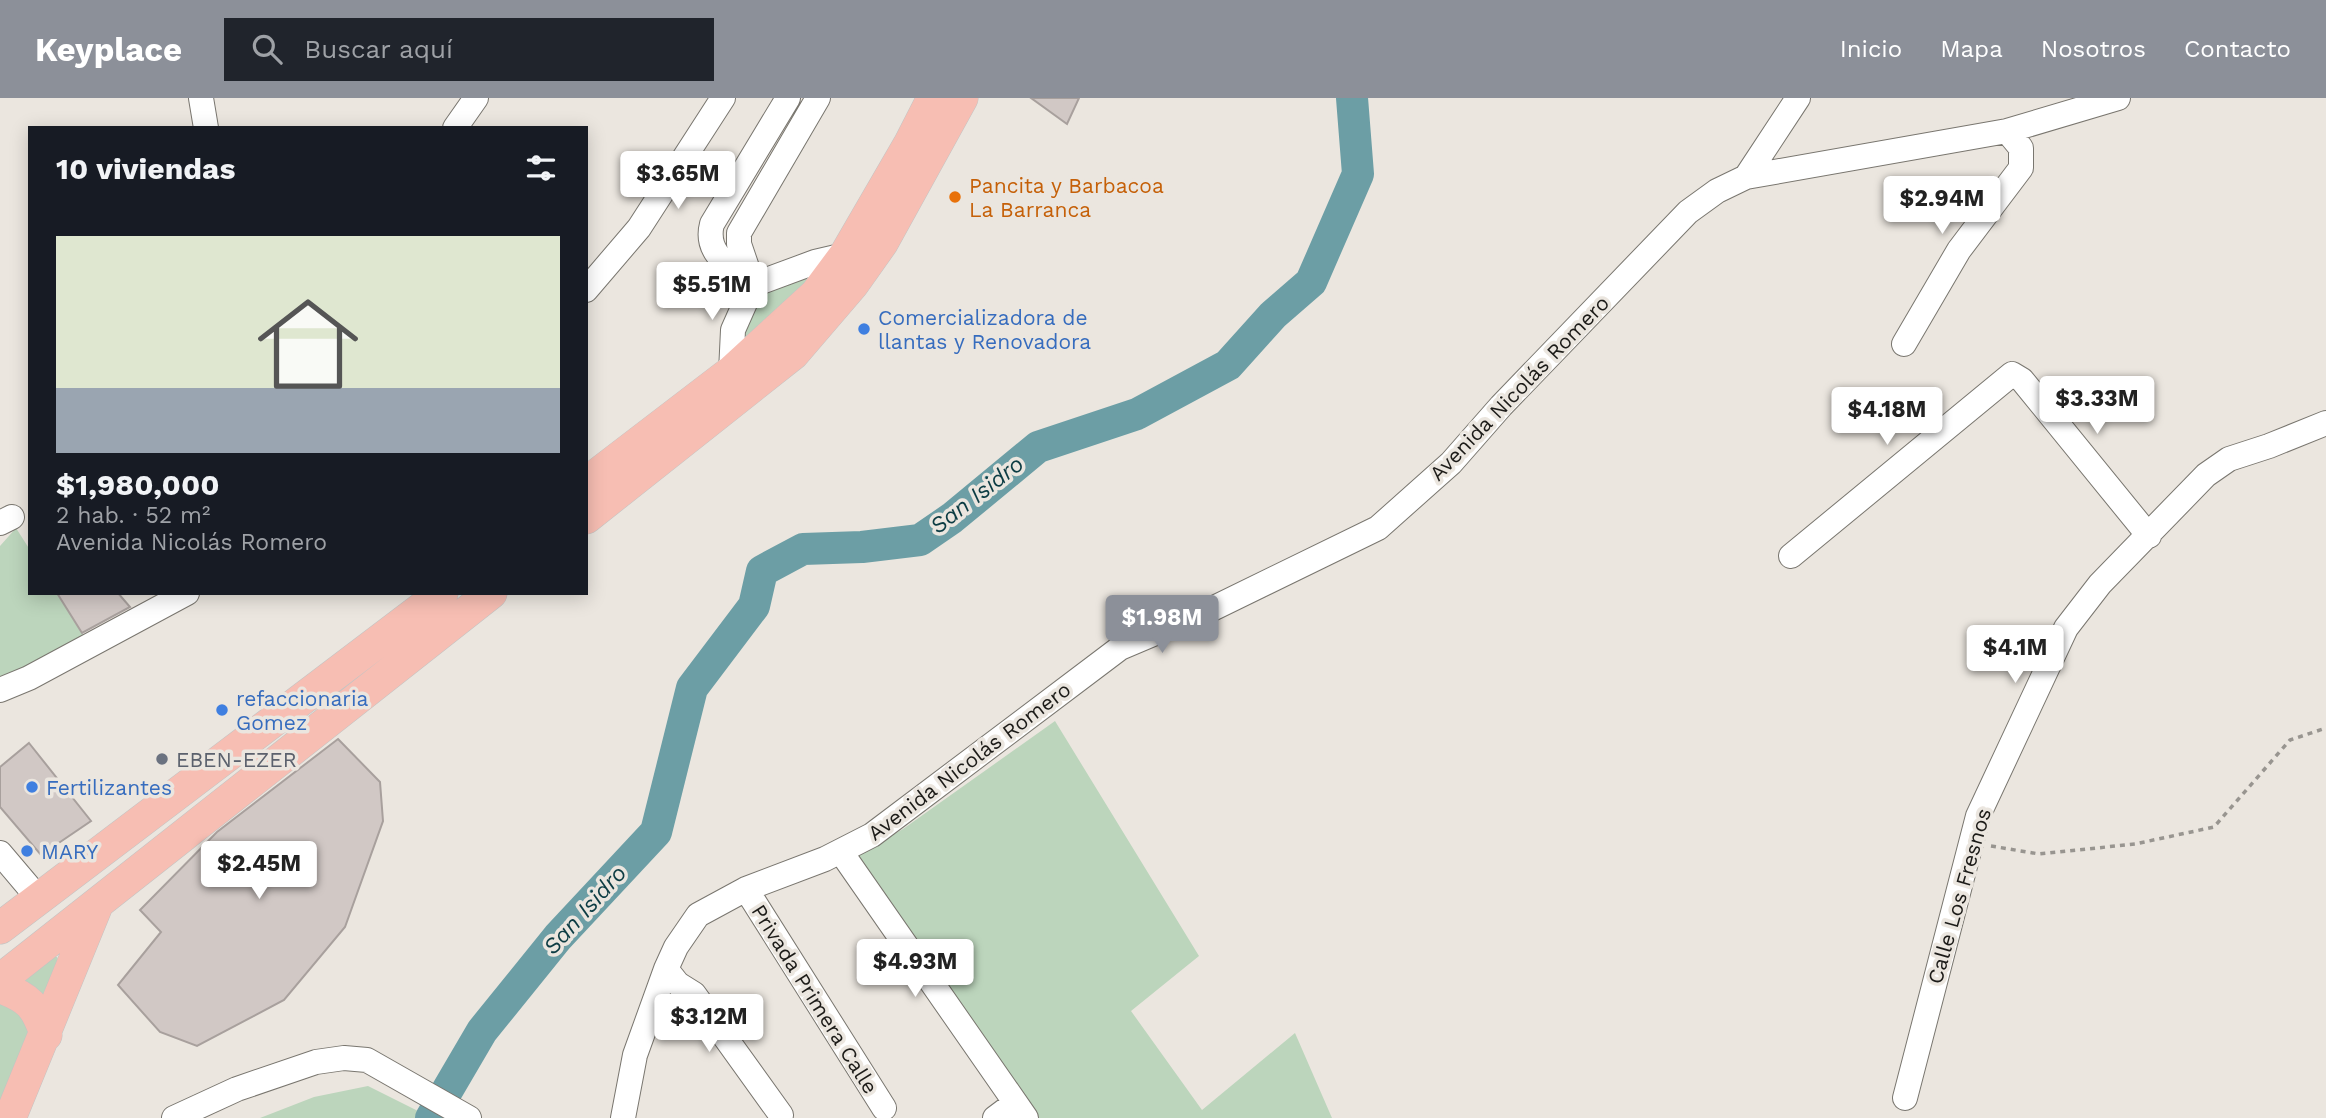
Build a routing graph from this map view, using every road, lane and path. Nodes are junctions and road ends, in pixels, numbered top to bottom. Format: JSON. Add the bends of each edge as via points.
{"nodes":[{"id":1,"x":201,"y":98,"type":"edge"},
{"id":2,"x":477,"y":98,"type":"edge"},
{"id":3,"x":723,"y":98,"type":"edge"},
{"id":4,"x":788,"y":98,"type":"edge"},
{"id":5,"x":818,"y":98,"type":"edge"},
{"id":6,"x":933,"y":98,"type":"edge"},
{"id":7,"x":962,"y":98,"type":"edge"},
{"id":8,"x":1798,"y":98,"type":"edge"},
{"id":9,"x":2118,"y":98,"type":"edge"},
{"id":10,"x":206,"y":126,"type":"edge"},
{"id":11,"x":456,"y":126,"type":"edge"},
{"id":12,"x":2007,"y":131,"type":"junction"},
{"id":13,"x":754,"y":153,"type":"junction"},
{"id":14,"x":776,"y":166,"type":"junction"},
{"id":15,"x":1746,"y":177,"type":"junction"},
{"id":16,"x":845,"y":255,"type":"junction"},
{"id":17,"x":596,"y":272,"type":"edge"},
{"id":18,"x":753,"y":285,"type":"junction"},
{"id":19,"x":1904,"y":344,"type":"dead end"},
{"id":20,"x":731,"y":372,"type":"junction"},
{"id":21,"x":2326,"y":423,"type":"edge"},
{"id":22,"x":588,"y":481,"type":"edge"},
{"id":23,"x":588,"y":516,"type":"edge"},
{"id":24,"x":2149,"y":536,"type":"junction"},
{"id":25,"x":1790,"y":556,"type":"dead end"},
{"id":26,"x":183,"y":595,"type":"edge"},
{"id":27,"x":439,"y":595,"type":"edge"},
{"id":28,"x":488,"y":595,"type":"edge"},
{"id":29,"x":0,"y":690,"type":"edge"},
{"id":30,"x":2326,"y":728,"type":"edge"},
{"id":31,"x":1971,"y":843,"type":"junction"},
{"id":32,"x":107,"y":849,"type":"junction"},
{"id":33,"x":841,"y":852,"type":"junction"},
{"id":34,"x":0,"y":853,"type":"edge"},
{"id":35,"x":747,"y":889,"type":"junction"},
{"id":36,"x":39,"y":899,"type":"junction"},
{"id":37,"x":98,"y":903,"type":"junction"},
{"id":38,"x":0,"y":928,"type":"edge"},
{"id":39,"x":666,"y":970,"type":"junction"},
{"id":40,"x":0,"y":980,"type":"edge"},
{"id":41,"x":0,"y":987,"type":"edge"},
{"id":42,"x":46,"y":1035,"type":"junction"},
{"id":43,"x":1905,"y":1098,"type":"dead end"},
{"id":44,"x":884,"y":1108,"type":"dead end"},
{"id":45,"x":1021,"y":1111,"type":"edge"},
{"id":46,"x":781,"y":1115,"type":"dead end"},
{"id":47,"x":468,"y":1116,"type":"edge"},
{"id":48,"x":10,"y":1118,"type":"edge"},
{"id":49,"x":174,"y":1118,"type":"edge"},
{"id":50,"x":623,"y":1118,"type":"edge"},
{"id":51,"x":995,"y":1118,"type":"edge"}],
"edges":[{"from":1,"to":10,"type":"street"},
{"from":2,"to":11,"type":"street"},
{"from":3,"to":17,"type":"street","via":[[646,217]]},
{"from":4,"to":13,"type":"street"},
{"from":5,"to":14,"type":"street"},
{"from":6,"to":16,"type":"main road"},
{"from":7,"to":23,"type":"main road","via":[[882,243],[793,354]]},
{"from":8,"to":15,"type":"street"},
{"from":9,"to":12,"type":"street","name":"Avenida Nicolás Romero"},
{"from":12,"to":15,"type":"street","name":"Avenida Nicolás Romero"},
{"from":12,"to":19,"type":"street","via":[[2021,148],[2021,168],[1959,250]]},
{"from":13,"to":14,"type":"street"},
{"from":13,"to":18,"type":"street","via":[[709,237],[712,250]]},
{"from":14,"to":18,"type":"street","via":[[738,233]]},
{"from":15,"to":33,"type":"street","name":"Avenida Nicolás Romero","via":[[1688,212],[1451,463],[1378,528],[1120,648],[872,835]]},
{"from":16,"to":18,"type":"street"},
{"from":16,"to":20,"type":"main road","via":[[816,294]]},
{"from":18,"to":20,"type":"street","via":[[733,330]]},
{"from":20,"to":22,"type":"main road"},
{"from":21,"to":24,"type":"street","name":"Calle Los Fresnos","via":[[2229,459],[2206,475]]},
{"from":24,"to":25,"type":"street","via":[[2022,380],[2012,374]]},
{"from":24,"to":31,"type":"street","name":"Calle Los Fresnos","via":[[2100,584],[2067,628],[1978,816]]},
{"from":26,"to":29,"type":"street"},
{"from":27,"to":32,"type":"main road"},
{"from":28,"to":37,"type":"main road"},
{"from":30,"to":31,"type":"path","via":[[2290,740],[2214,827],[2135,844],[2039,854]]},
{"from":31,"to":43,"type":"street","name":"Calle Los Fresnos"},
{"from":32,"to":36,"type":"main road"},
{"from":32,"to":37,"type":"main road"},
{"from":33,"to":35,"type":"street","name":"Avenida Nicolás Romero"},
{"from":33,"to":45,"type":"street"},
{"from":34,"to":36,"type":"street"},
{"from":35,"to":39,"type":"street","name":"Avenida Nicolás Romero","via":[[698,915]]},
{"from":35,"to":44,"type":"street","name":"Privada Primera Calle"},
{"from":36,"to":38,"type":"main road"},
{"from":37,"to":40,"type":"main road"},
{"from":37,"to":42,"type":"main road"},
{"from":39,"to":46,"type":"street","via":[[694,994]]},
{"from":39,"to":50,"type":"street","name":"Avenida Nicolás Romero","via":[[635,1055]]},
{"from":41,"to":42,"type":"main road","via":[[22,995],[39,1013]]},
{"from":42,"to":48,"type":"main road"},
{"from":45,"to":51,"type":"street"},
{"from":47,"to":49,"type":"street","via":[[367,1060],[344,1058],[316,1062],[237,1089]]}]}
